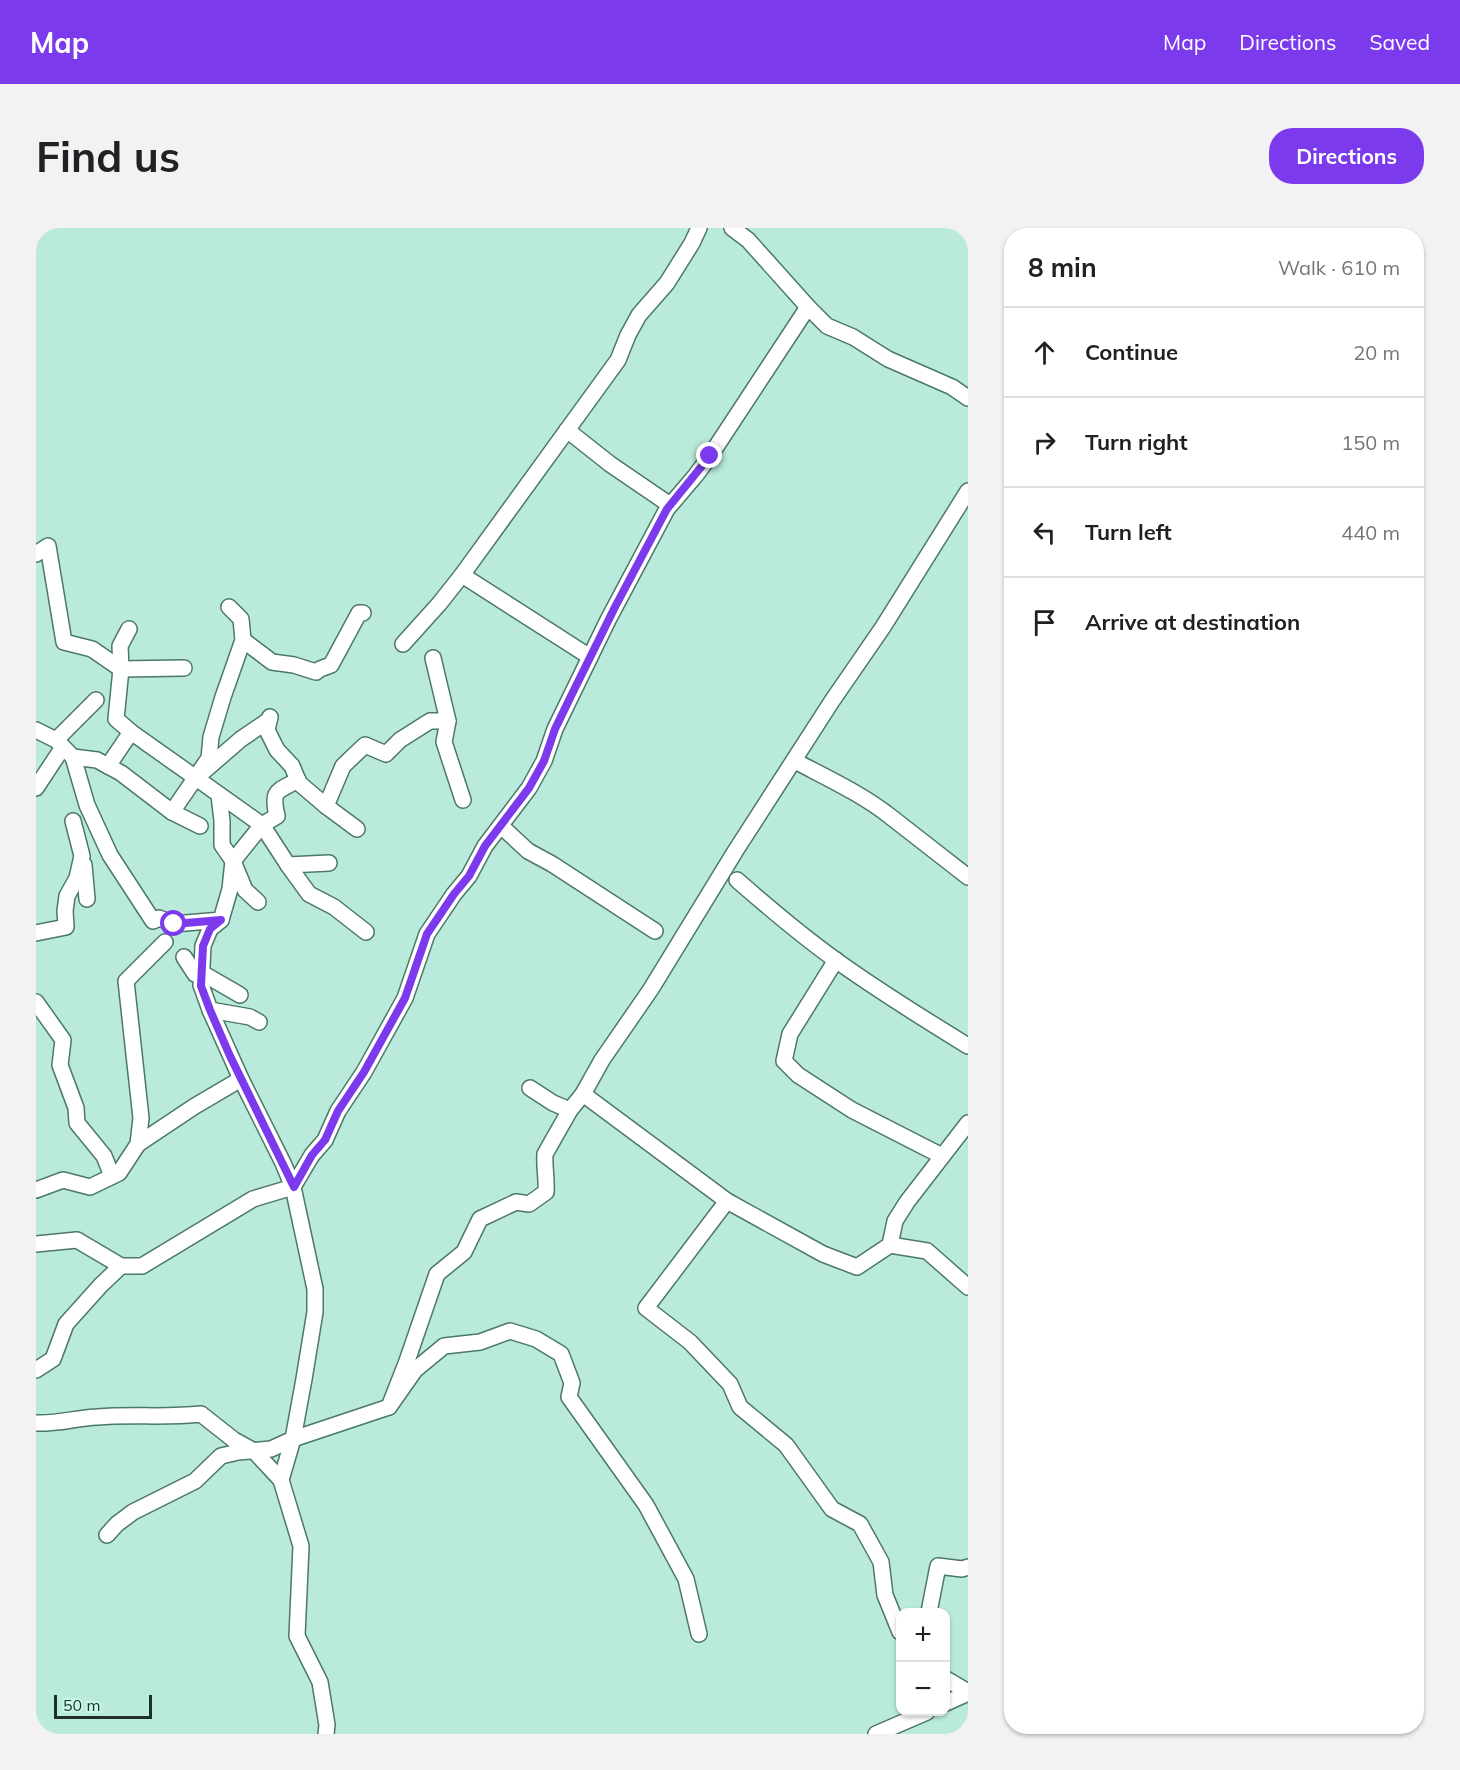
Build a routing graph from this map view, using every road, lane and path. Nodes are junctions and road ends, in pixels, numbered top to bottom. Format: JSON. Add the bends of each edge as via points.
{"nodes":[{"id":1,"x":699,"y":228,"type":"edge"},
{"id":2,"x":732,"y":228,"type":"edge"},
{"id":3,"x":808,"y":307,"type":"junction"},
{"id":4,"x":968,"y":398,"type":"edge"},
{"id":5,"x":567,"y":430,"type":"junction"},
{"id":6,"x":968,"y":491,"type":"edge"},
{"id":7,"x":670,"y":505,"type":"junction"},
{"id":8,"x":36,"y":554,"type":"edge"},
{"id":9,"x":462,"y":575,"type":"junction"},
{"id":10,"x":230,"y":607,"type":"dead end"},
{"id":11,"x":363,"y":613,"type":"dead end"},
{"id":12,"x":129,"y":629,"type":"dead end"},
{"id":13,"x":243,"y":640,"type":"junction"},
{"id":14,"x":403,"y":644,"type":"dead end"},
{"id":15,"x":590,"y":657,"type":"junction"},
{"id":16,"x":433,"y":658,"type":"dead end"},
{"id":17,"x":184,"y":668,"type":"dead end"},
{"id":18,"x":121,"y":669,"type":"junction"},
{"id":19,"x":96,"y":700,"type":"dead end"},
{"id":20,"x":448,"y":721,"type":"junction"},
{"id":21,"x":36,"y":730,"type":"edge"},
{"id":22,"x":131,"y":732,"type":"junction"},
{"id":23,"x":64,"y":748,"type":"junction"},
{"id":24,"x":795,"y":761,"type":"junction"},
{"id":25,"x":108,"y":766,"type":"junction"},
{"id":26,"x":196,"y":778,"type":"junction"},
{"id":27,"x":298,"y":780,"type":"junction"},
{"id":28,"x":36,"y":788,"type":"edge"},
{"id":29,"x":219,"y":795,"type":"junction"},
{"id":30,"x":463,"y":800,"type":"dead end"},
{"id":31,"x":326,"y":806,"type":"junction"},
{"id":32,"x":172,"y":812,"type":"junction"},
{"id":33,"x":73,"y":821,"type":"dead end"},
{"id":34,"x":262,"y":825,"type":"junction"},
{"id":35,"x":200,"y":826,"type":"dead end"},
{"id":36,"x":501,"y":826,"type":"junction"},
{"id":37,"x":357,"y":829,"type":"dead end"},
{"id":38,"x":82,"y":856,"type":"junction"},
{"id":39,"x":233,"y":861,"type":"junction"},
{"id":40,"x":329,"y":863,"type":"dead end"},
{"id":41,"x":288,"y":865,"type":"junction"},
{"id":42,"x":968,"y":877,"type":"edge"},
{"id":43,"x":737,"y":880,"type":"dead end"},
{"id":44,"x":87,"y":899,"type":"dead end"},
{"id":45,"x":258,"y":902,"type":"dead end"},
{"id":46,"x":221,"y":920,"type":"junction"},
{"id":47,"x":655,"y":931,"type":"dead end"},
{"id":48,"x":366,"y":932,"type":"dead end"},
{"id":49,"x":36,"y":933,"type":"edge"},
{"id":50,"x":165,"y":942,"type":"dead end"},
{"id":51,"x":184,"y":957,"type":"dead end"},
{"id":52,"x":836,"y":960,"type":"junction"},
{"id":53,"x":202,"y":973,"type":"junction"},
{"id":54,"x":240,"y":995,"type":"dead end"},
{"id":55,"x":36,"y":1002,"type":"edge"},
{"id":56,"x":210,"y":1010,"type":"junction"},
{"id":57,"x":259,"y":1022,"type":"dead end"},
{"id":58,"x":968,"y":1046,"type":"edge"},
{"id":59,"x":241,"y":1079,"type":"junction"},
{"id":60,"x":530,"y":1088,"type":"dead end"},
{"id":61,"x":583,"y":1094,"type":"junction"},
{"id":62,"x":570,"y":1110,"type":"junction"},
{"id":63,"x":968,"y":1123,"type":"edge"},
{"id":64,"x":138,"y":1144,"type":"junction"},
{"id":65,"x":942,"y":1156,"type":"junction"},
{"id":66,"x":112,"y":1176,"type":"junction"},
{"id":67,"x":294,"y":1187,"type":"junction"},
{"id":68,"x":36,"y":1190,"type":"edge"},
{"id":69,"x":727,"y":1201,"type":"junction"},
{"id":70,"x":36,"y":1244,"type":"edge"},
{"id":71,"x":890,"y":1245,"type":"junction"},
{"id":72,"x":121,"y":1266,"type":"junction"},
{"id":73,"x":968,"y":1287,"type":"edge"},
{"id":74,"x":36,"y":1371,"type":"edge"},
{"id":75,"x":389,"y":1407,"type":"junction"},
{"id":76,"x":36,"y":1423,"type":"edge"},
{"id":77,"x":293,"y":1439,"type":"junction"},
{"id":78,"x":254,"y":1451,"type":"junction"},
{"id":79,"x":281,"y":1480,"type":"junction"},
{"id":80,"x":106,"y":1535,"type":"dead end"},
{"id":81,"x":968,"y":1567,"type":"edge"},
{"id":82,"x":930,"y":1608,"type":"edge"},
{"id":83,"x":895,"y":1610,"type":"edge"},
{"id":84,"x":699,"y":1634,"type":"dead end"},
{"id":85,"x":950,"y":1682,"type":"edge"},
{"id":86,"x":968,"y":1693,"type":"edge"},
{"id":87,"x":950,"y":1701,"type":"edge"},
{"id":88,"x":914,"y":1716,"type":"edge"},
{"id":89,"x":326,"y":1734,"type":"edge"},
{"id":90,"x":876,"y":1734,"type":"edge"}],
"edges":[{"from":1,"to":5,"type":"street","via":[[667,283],[639,315],[618,360]]},
{"from":2,"to":3,"type":"street"},
{"from":3,"to":4,"type":"street","via":[[827,326]]},
{"from":3,"to":7,"type":"street","via":[[710,456]]},
{"from":5,"to":7,"type":"street"},
{"from":5,"to":9,"type":"street"},
{"from":6,"to":24,"type":"street"},
{"from":7,"to":15,"type":"street"},
{"from":8,"to":18,"type":"street","via":[[48,546],[64,642],[92,649]]},
{"from":9,"to":14,"type":"street"},
{"from":9,"to":15,"type":"street"},
{"from":10,"to":13,"type":"street","via":[[241,619]]},
{"from":11,"to":13,"type":"street","via":[[359,613],[331,665],[316,672],[272,662]]},
{"from":12,"to":18,"type":"street","via":[[120,646]]},
{"from":13,"to":26,"type":"street","via":[[211,737],[208,758]]},
{"from":15,"to":36,"type":"street","via":[[544,761]]},
{"from":16,"to":20,"type":"street"},
{"from":17,"to":18,"type":"street"},
{"from":18,"to":22,"type":"street","via":[[116,719]]},
{"from":19,"to":23,"type":"street"},
{"from":20,"to":30,"type":"street","via":[[444,742]]},
{"from":20,"to":31,"type":"street","via":[[430,721],[399,740],[386,754],[365,745],[343,766]]},
{"from":21,"to":23,"type":"street"},
{"from":22,"to":25,"type":"street"},
{"from":22,"to":26,"type":"street"},
{"from":23,"to":25,"type":"street"},
{"from":23,"to":28,"type":"street"},
{"from":23,"to":46,"type":"street","via":[[110,855],[153,921],[159,918],[174,924]]},
{"from":24,"to":42,"type":"street","via":[[890,816]]},
{"from":24,"to":61,"type":"street"},
{"from":25,"to":32,"type":"street"},
{"from":26,"to":27,"type":"street","via":[[269,719],[267,730]]},
{"from":26,"to":29,"type":"street"},
{"from":26,"to":32,"type":"street"},
{"from":27,"to":31,"type":"street"},
{"from":27,"to":34,"type":"street","via":[[278,789],[273,800],[276,816]]},
{"from":29,"to":34,"type":"street"},
{"from":29,"to":39,"type":"street","via":[[222,845]]},
{"from":31,"to":37,"type":"street"},
{"from":32,"to":35,"type":"street"},
{"from":33,"to":38,"type":"street"},
{"from":34,"to":39,"type":"street"},
{"from":34,"to":41,"type":"street"},
{"from":36,"to":47,"type":"street","via":[[528,851]]},
{"from":36,"to":67,"type":"street","via":[[427,934],[405,998]]},
{"from":38,"to":44,"type":"street"},
{"from":38,"to":49,"type":"street","via":[[77,878],[67,896],[66,927]]},
{"from":39,"to":45,"type":"street","via":[[245,890]]},
{"from":39,"to":46,"type":"street"},
{"from":40,"to":41,"type":"street"},
{"from":41,"to":48,"type":"street","via":[[309,894],[334,907]]},
{"from":43,"to":52,"type":"street"},
{"from":46,"to":53,"type":"street","via":[[210,929],[203,946]]},
{"from":50,"to":64,"type":"street","via":[[126,981],[141,1118]]},
{"from":51,"to":53,"type":"street","via":[[195,974]]},
{"from":52,"to":58,"type":"street"},
{"from":52,"to":65,"type":"street","via":[[790,1034],[784,1061],[798,1075],[852,1110]]},
{"from":53,"to":54,"type":"street"},
{"from":53,"to":56,"type":"street","via":[[201,986]]},
{"from":55,"to":66,"type":"street","via":[[63,1040],[60,1065],[76,1108],[77,1123],[104,1156]]},
{"from":56,"to":57,"type":"street"},
{"from":56,"to":59,"type":"street"},
{"from":59,"to":64,"type":"street"},
{"from":59,"to":67,"type":"street"},
{"from":60,"to":62,"type":"street"},
{"from":61,"to":62,"type":"street"},
{"from":61,"to":69,"type":"street"},
{"from":62,"to":75,"type":"street","via":[[545,1154],[546,1192],[529,1204],[516,1202],[480,1219],[464,1252],[436,1274]]},
{"from":63,"to":65,"type":"street"},
{"from":64,"to":66,"type":"street","via":[[119,1173]]},
{"from":65,"to":71,"type":"street","via":[[895,1221]]},
{"from":66,"to":68,"type":"street","via":[[90,1187],[63,1180]]},
{"from":67,"to":72,"type":"street","via":[[253,1199],[142,1266]]},
{"from":67,"to":77,"type":"street","via":[[316,1303]]},
{"from":69,"to":71,"type":"street","via":[[823,1254],[857,1267]]},
{"from":69,"to":83,"type":"street","via":[[646,1308],[690,1342],[730,1384],[740,1407],[786,1444],[832,1509],[860,1524],[881,1562],[885,1595]]},
{"from":70,"to":72,"type":"street","via":[[77,1239]]},
{"from":71,"to":73,"type":"street","via":[[927,1251]]},
{"from":72,"to":74,"type":"street","via":[[66,1324],[53,1359]]},
{"from":75,"to":77,"type":"street"},
{"from":75,"to":84,"type":"street","via":[[415,1370],[444,1346],[480,1342],[510,1331],[536,1339],[561,1354],[572,1383],[568,1397],[646,1505],[686,1579]]},
{"from":76,"to":78,"type":"street","via":[[201,1414]]},
{"from":77,"to":78,"type":"street"},
{"from":77,"to":79,"type":"street"},
{"from":78,"to":79,"type":"street"},
{"from":78,"to":80,"type":"street","via":[[221,1456],[195,1481],[133,1512]]},
{"from":79,"to":89,"type":"street","via":[[301,1546],[297,1636],[320,1682]]},
{"from":81,"to":82,"type":"street","via":[[938,1566]]},
{"from":85,"to":86,"type":"street"},
{"from":86,"to":87,"type":"street"},
{"from":88,"to":90,"type":"street"}]}
